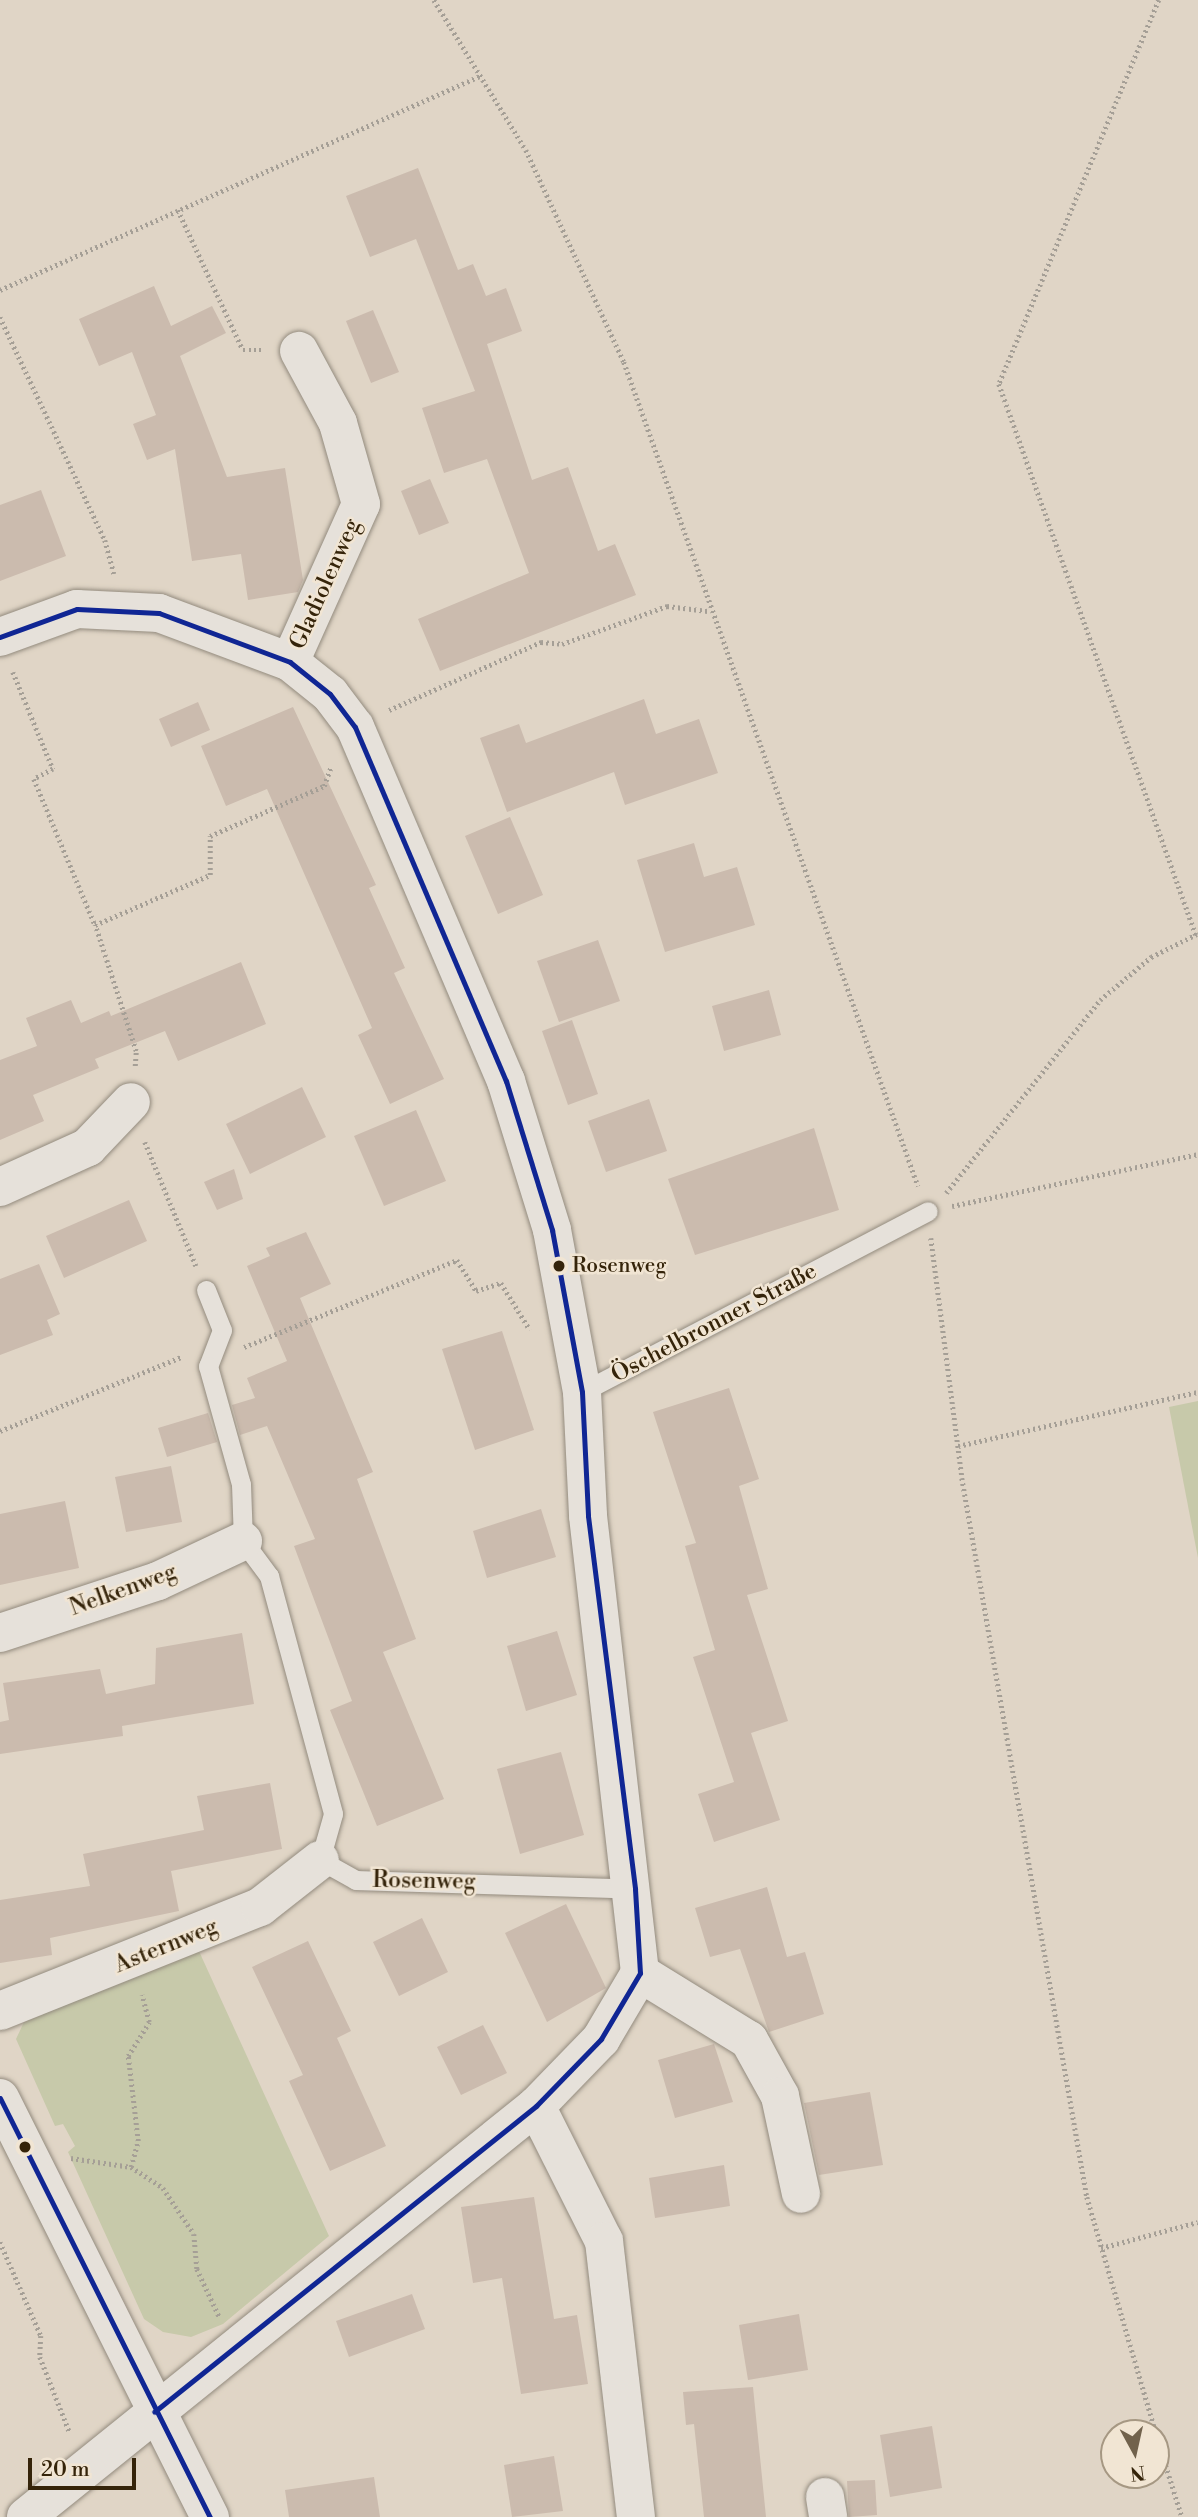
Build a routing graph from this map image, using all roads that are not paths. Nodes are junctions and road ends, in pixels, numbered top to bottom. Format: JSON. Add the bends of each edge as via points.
{"nodes":[{"id":1,"x":299,"y":351,"type":"road end"},
{"id":2,"x":5,"y":652,"type":"edge"},
{"id":3,"x":290,"y":662,"type":"junction"},
{"id":4,"x":131,"y":1102,"type":"road end"},
{"id":5,"x":0,"y":1187,"type":"edge"},
{"id":6,"x":928,"y":1211,"type":"road end"},
{"id":7,"x":206,"y":1290,"type":"road end"},
{"id":8,"x":582,"y":1392,"type":"junction"},
{"id":9,"x":243,"y":1541,"type":"junction"},
{"id":10,"x":0,"y":1633,"type":"edge"},
{"id":11,"x":320,"y":1860,"type":"junction"},
{"id":12,"x":635,"y":1889,"type":"junction"},
{"id":13,"x":640,"y":1973,"type":"junction"},
{"id":14,"x":0,"y":2011,"type":"edge"},
{"id":15,"x":0,"y":2098,"type":"edge"},
{"id":16,"x":536,"y":2106,"type":"junction"},
{"id":17,"x":802,"y":2194,"type":"dead end"},
{"id":18,"x":154,"y":2412,"type":"junction"},
{"id":19,"x":26,"y":2517,"type":"edge"},
{"id":20,"x":210,"y":2517,"type":"edge"},
{"id":21,"x":636,"y":2517,"type":"edge"}],
"edges":[{"from":1,"to":3,"type":"street","name":"Gladiolenweg","via":[[338,423],[361,504]]},
{"from":2,"to":3,"type":"street","via":[[76,609],[117,609],[159,613],[217,630]]},
{"from":3,"to":8,"type":"street","via":[[330,694],[355,727],[506,1081],[552,1230]]},
{"from":4,"to":5,"type":"street","via":[[88,1147]]},
{"from":6,"to":8,"type":"lane","name":"Öschelbronner Straße"},
{"from":7,"to":9,"type":"lane","via":[[222,1330],[208,1354],[241,1484]]},
{"from":8,"to":12,"type":"street","via":[[587,1516]]},
{"from":9,"to":10,"type":"street","name":"Nelkenweg","via":[[158,1581]]},
{"from":9,"to":11,"type":"lane","via":[[269,1576],[333,1814]]},
{"from":11,"to":12,"type":"lane","name":"Rosenweg","via":[[356,1880]]},
{"from":11,"to":14,"type":"street","name":"Asternweg","via":[[260,1907]]},
{"from":12,"to":13,"type":"street"},
{"from":13,"to":16,"type":"street","via":[[601,2039]]},
{"from":13,"to":17,"type":"street","via":[[749,2040],[780,2096]]},
{"from":15,"to":18,"type":"street"},
{"from":16,"to":18,"type":"street"},
{"from":16,"to":21,"type":"street","via":[[604,2241]]},
{"from":18,"to":19,"type":"street"},
{"from":18,"to":20,"type":"street"}]}
